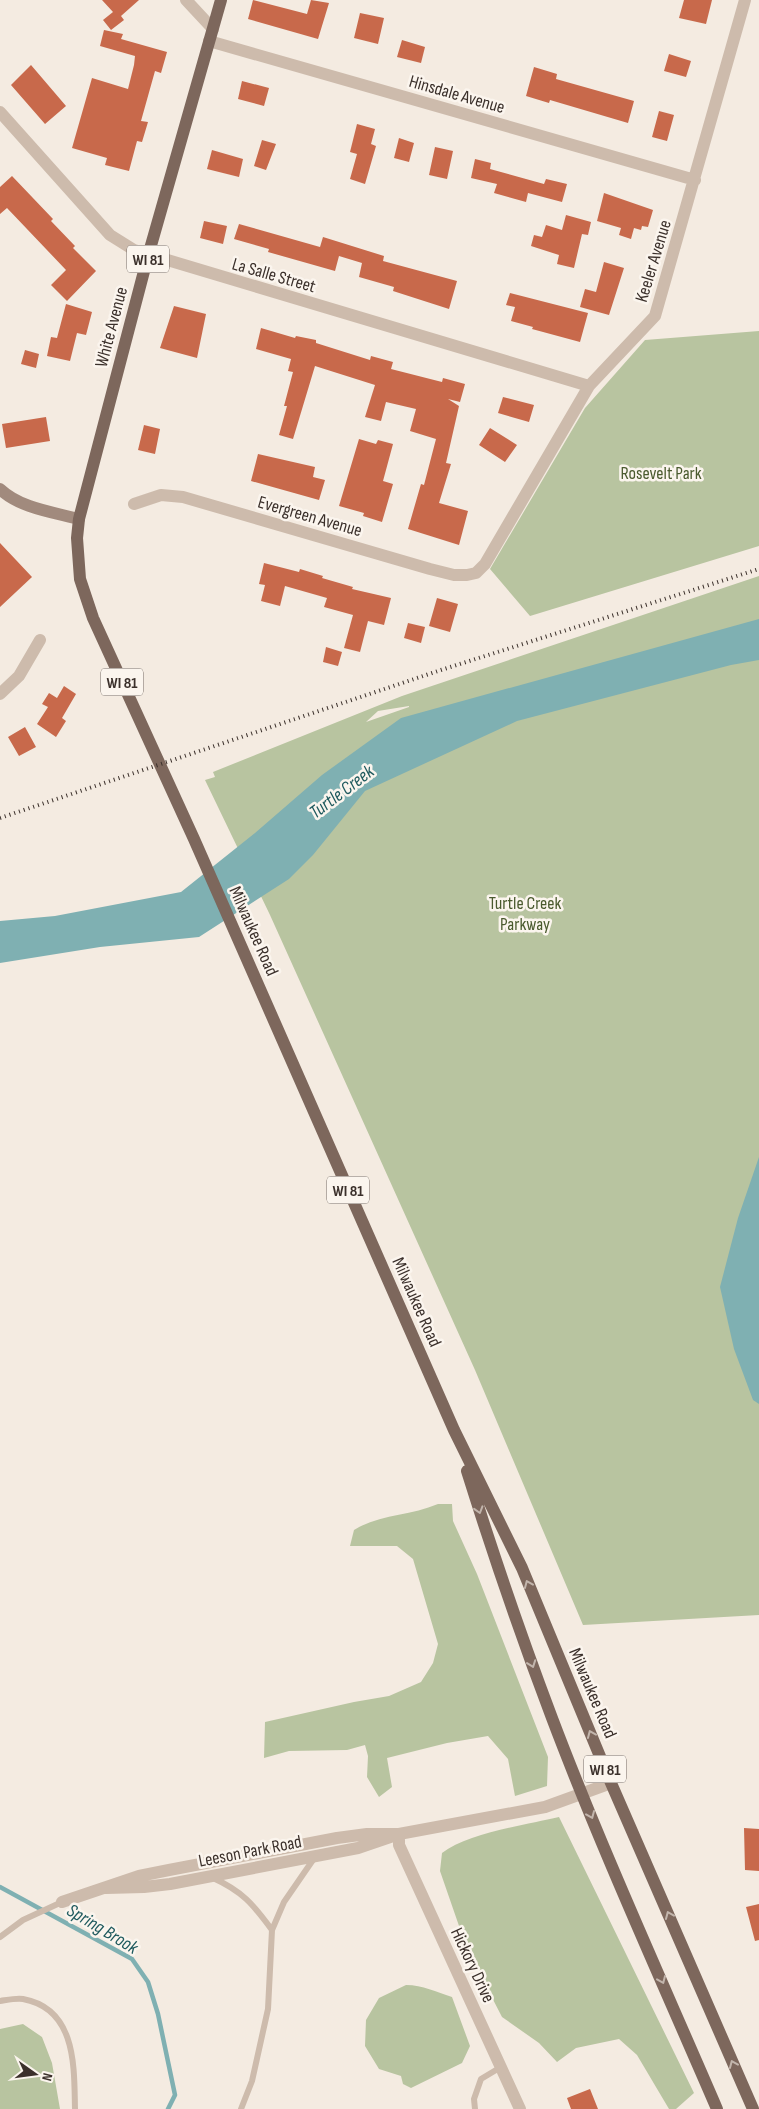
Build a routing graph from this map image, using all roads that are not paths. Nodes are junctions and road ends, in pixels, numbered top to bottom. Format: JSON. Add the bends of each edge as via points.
{"nodes":[{"id":1,"x":186,"y":0,"type":"edge"},
{"id":2,"x":221,"y":0,"type":"edge"},
{"id":3,"x":745,"y":0,"type":"edge"},
{"id":4,"x":211,"y":35,"type":"junction"},
{"id":5,"x":0,"y":112,"type":"edge"},
{"id":6,"x":695,"y":180,"type":"junction"},
{"id":7,"x":148,"y":256,"type":"junction"},
{"id":8,"x":589,"y":386,"type":"junction"},
{"id":9,"x":0,"y":489,"type":"edge"},
{"id":10,"x":134,"y":504,"type":"dead end"},
{"id":11,"x":78,"y":519,"type":"junction"},
{"id":12,"x":476,"y":573,"type":"joint"},
{"id":13,"x":40,"y":640,"type":"dead end"},
{"id":14,"x":0,"y":694,"type":"edge"},
{"id":15,"x":454,"y":1430,"type":"junction"},
{"id":16,"x":611,"y":1783,"type":"junction"},
{"id":17,"x":582,"y":1794,"type":"junction"},
{"id":18,"x":399,"y":1834,"type":"junction"},
{"id":19,"x":316,"y":1856,"type":"junction"},
{"id":20,"x":209,"y":1876,"type":"junction"},
{"id":21,"x":106,"y":1888,"type":"junction"},
{"id":22,"x":58,"y":1904,"type":"joint"},
{"id":23,"x":272,"y":1930,"type":"junction"},
{"id":24,"x":0,"y":1936,"type":"edge"},
{"id":25,"x":0,"y":2000,"type":"edge"},
{"id":26,"x":501,"y":2067,"type":"junction"},
{"id":27,"x":75,"y":2109,"type":"edge"},
{"id":28,"x":241,"y":2109,"type":"edge"},
{"id":29,"x":475,"y":2109,"type":"edge"},
{"id":30,"x":520,"y":2109,"type":"edge"},
{"id":31,"x":717,"y":2109,"type":"edge"},
{"id":32,"x":753,"y":2109,"type":"edge"}],
"edges":[{"from":1,"to":4,"type":"street"},
{"from":2,"to":4,"type":"main road","name":"White Avenue","number":"WI 81"},
{"from":3,"to":6,"type":"street","name":"Keeler Avenue"},
{"from":4,"to":6,"type":"street","name":"Hinsdale Avenue"},
{"from":4,"to":7,"type":"main road","name":"White Avenue","number":"WI 81"},
{"from":5,"to":7,"type":"street","name":"La Salle Street","via":[[110,235],[121,244]]},
{"from":6,"to":8,"type":"street","name":"Keeler Avenue","via":[[655,316]]},
{"from":7,"to":8,"type":"street","name":"La Salle Street"},
{"from":7,"to":11,"type":"main road","name":"White Avenue","number":"WI 81"},
{"from":8,"to":12,"type":"street","name":"Keeler Avenue","via":[[485,564]]},
{"from":9,"to":11,"type":"street","via":[[32,507]]},
{"from":10,"to":12,"type":"street","name":"Evergreen Avenue","via":[[161,494],[184,497],[430,569],[454,575]]},
{"from":11,"to":15,"type":"main road","name":"Milwaukee Road","number":"WI 81","via":[[78,555],[86,598]]},
{"from":13,"to":14,"type":"street","via":[[18,676]]},
{"from":16,"to":15,"type":"main road","name":"Milwaukee Road","number":"WI 81","one_way":true,"via":[[522,1568]]},
{"from":15,"to":17,"type":"main road","name":"Milwaukee Road","number":"WI 81","one_way":true,"via":[[500,1577]]},
{"from":16,"to":17,"type":"street","name":"Leeson Park Road"},
{"from":32,"to":16,"type":"main road","name":"Milwaukee Road","number":"WI 81","one_way":true},
{"from":17,"to":18,"type":"street","name":"Leeson Park Road","via":[[545,1807]]},
{"from":17,"to":31,"type":"main road","name":"Milwaukee Road","number":"WI 81","one_way":true},
{"from":18,"to":19,"type":"street","name":"Leeson Park Road","via":[[358,1848]]},
{"from":18,"to":21,"type":"street","name":"Leeson Park Road","via":[[337,1838],[139,1876]]},
{"from":18,"to":26,"type":"street","name":"Hickory Drive","via":[[399,1845]]},
{"from":19,"to":20,"type":"street","name":"Leeson Park Road"},
{"from":19,"to":23,"type":"lane","via":[[284,1902]]},
{"from":20,"to":21,"type":"street","name":"Leeson Park Road","via":[[144,1887]]},
{"from":20,"to":23,"type":"lane","via":[[244,1894]]},
{"from":21,"to":22,"type":"street","name":"Leeson Park Road"},
{"from":22,"to":24,"type":"lane"},
{"from":23,"to":28,"type":"lane","via":[[266,2018],[252,2081]]},
{"from":25,"to":27,"type":"lane","via":[[23,1999],[40,2006],[54,2015],[65,2030],[74,2059]]},
{"from":26,"to":29,"type":"lane","via":[[481,2079],[474,2099]]},
{"from":26,"to":30,"type":"street","name":"Hickory Drive"}]}
